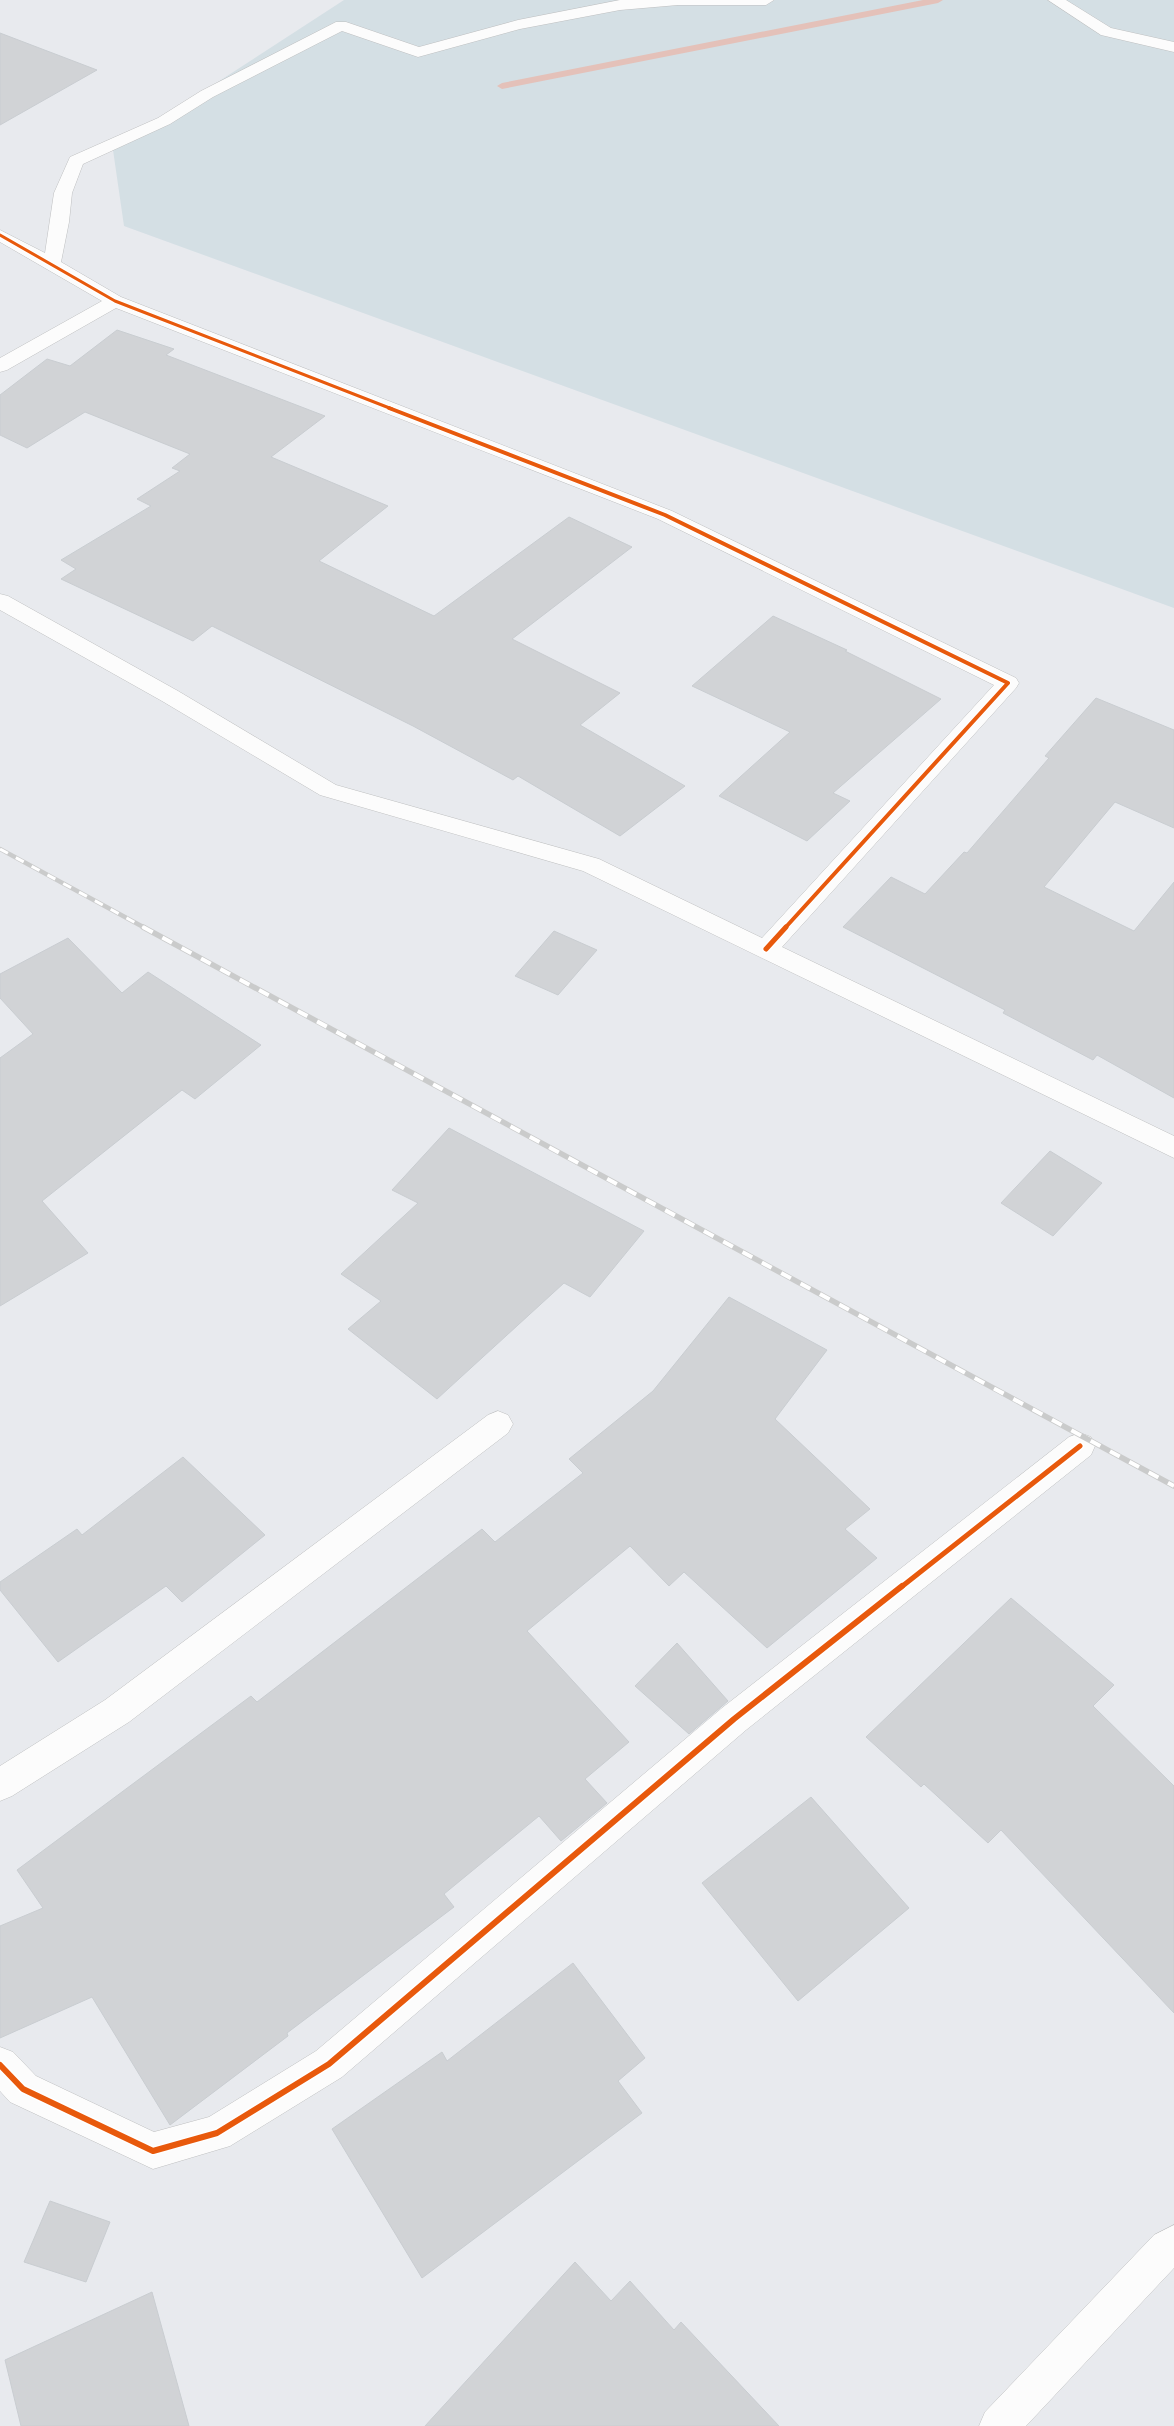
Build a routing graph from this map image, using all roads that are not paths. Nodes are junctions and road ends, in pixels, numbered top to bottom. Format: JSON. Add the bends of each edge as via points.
{"nodes":[{"id":1,"x":766,"y":0,"type":"edge"},
{"id":2,"x":1056,"y":0,"type":"edge"},
{"id":3,"x":1174,"y":47,"type":"edge"},
{"id":4,"x":0,"y":235,"type":"edge"},
{"id":5,"x":51,"y":265,"type":"junction"},
{"id":6,"x":115,"y":301,"type":"junction"},
{"id":7,"x":0,"y":366,"type":"edge"},
{"id":8,"x":0,"y":601,"type":"edge"},
{"id":9,"x":766,"y":949,"type":"junction"},
{"id":10,"x":1174,"y":1148,"type":"edge"},
{"id":11,"x":498,"y":1424,"type":"dead end"},
{"id":12,"x":1080,"y":1446,"type":"dead end"},
{"id":13,"x":0,"y":1785,"type":"edge"},
{"id":14,"x":0,"y":2065,"type":"edge"},
{"id":15,"x":1174,"y":2244,"type":"edge"},
{"id":16,"x":999,"y":2426,"type":"edge"}],
"edges":[{"from":1,"to":5,"type":"street","via":[[678,0],[620,5],[518,24],[418,52],[341,25],[206,94],[164,121],[76,161],[64,193]]},
{"from":2,"to":3,"type":"street","via":[[1106,32]]},
{"from":4,"to":5,"type":"street"},
{"from":5,"to":6,"type":"street"},
{"from":6,"to":7,"type":"street"},
{"from":6,"to":9,"type":"street","via":[[665,515],[1008,683]]},
{"from":8,"to":9,"type":"street","via":[[170,696],[328,790],[591,865]]},
{"from":9,"to":10,"type":"street"},
{"from":11,"to":13,"type":"street","via":[[117,1712]]},
{"from":12,"to":14,"type":"street","via":[[734,1719],[329,2064],[217,2133],[153,2151],[23,2089]]},
{"from":15,"to":16,"type":"street","via":[[1166,2248]]}]}
